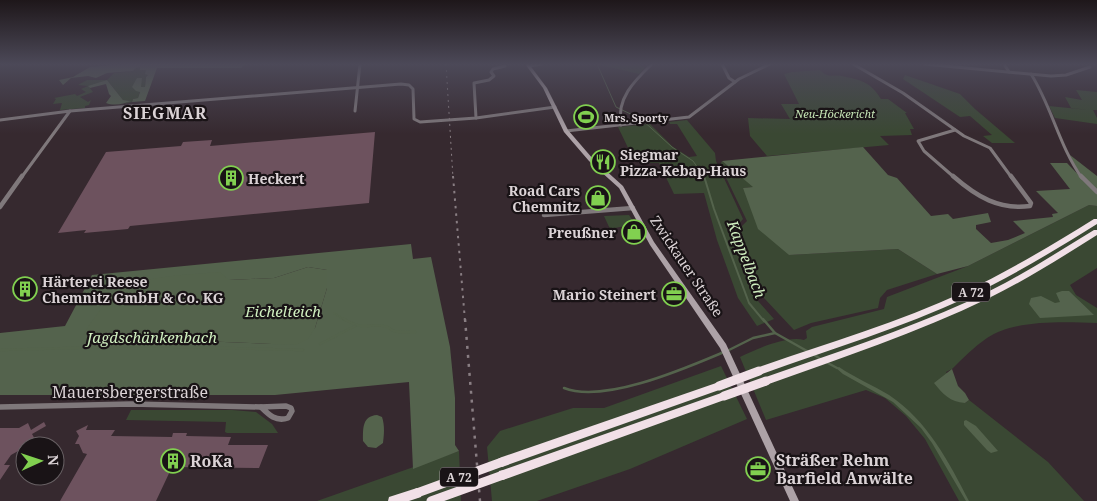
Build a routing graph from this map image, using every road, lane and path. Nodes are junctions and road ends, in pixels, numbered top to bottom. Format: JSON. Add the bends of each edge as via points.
{"nodes":[{"id":1,"x":353,"y":87,"type":"edge"},
{"id":2,"x":358,"y":87,"type":"edge"},
{"id":3,"x":412,"y":87,"type":"edge"},
{"id":4,"x":474,"y":87,"type":"edge"},
{"id":5,"x":544,"y":87,"type":"edge"},
{"id":6,"x":630,"y":87,"type":"edge"},
{"id":7,"x":728,"y":87,"type":"edge"},
{"id":8,"x":894,"y":87,"type":"edge"},
{"id":9,"x":1039,"y":87,"type":"edge"},
{"id":10,"x":555,"y":107,"type":"junction"},
{"id":11,"x":70,"y":111,"type":"junction"},
{"id":12,"x":355,"y":111,"type":"dead end"},
{"id":13,"x":476,"y":118,"type":"junction"},
{"id":14,"x":0,"y":120,"type":"edge"},
{"id":15,"x":621,"y":125,"type":"junction"},
{"id":16,"x":955,"y":130,"type":"junction"},
{"id":17,"x":566,"y":131,"type":"junction"},
{"id":18,"x":1097,"y":192,"type":"edge"},
{"id":19,"x":0,"y":207,"type":"edge"},
{"id":20,"x":633,"y":208,"type":"junction"},
{"id":21,"x":544,"y":215,"type":"dead end"},
{"id":22,"x":1097,"y":221,"type":"edge"},
{"id":23,"x":1097,"y":232,"type":"edge"},
{"id":24,"x":0,"y":407,"type":"edge"},
{"id":25,"x":261,"y":407,"type":"junction"},
{"id":26,"x":393,"y":501,"type":"edge"},
{"id":27,"x":431,"y":501,"type":"edge"},
{"id":28,"x":795,"y":501,"type":"edge"}],
"edges":[{"from":1,"to":11,"type":"street"},
{"from":2,"to":12,"type":"street"},
{"from":3,"to":13,"type":"street","via":[[414,119],[418,122]]},
{"from":4,"to":13,"type":"street"},
{"from":5,"to":10,"type":"main road","name":"Zwickauer Straße"},
{"from":6,"to":15,"type":"street","via":[[620,108]]},
{"from":7,"to":15,"type":"street","via":[[689,117]]},
{"from":8,"to":16,"type":"street"},
{"from":9,"to":18,"type":"street","via":[[1070,163]]},
{"from":10,"to":13,"type":"street"},
{"from":10,"to":17,"type":"main road","name":"Zwickauer Straße"},
{"from":11,"to":14,"type":"street"},
{"from":11,"to":19,"type":"street"},
{"from":15,"to":17,"type":"street"},
{"from":16,"to":16,"type":"street","via":[[947,135],[922,138],[918,143],[973,193],[1002,207],[1030,206],[1029,198],[995,153],[988,146]]},
{"from":17,"to":20,"type":"main road","name":"Zwickauer Straße","via":[[621,188]]},
{"from":20,"to":21,"type":"street"},
{"from":20,"to":28,"type":"main road","name":"Zwickauer Straße","via":[[652,243],[725,350]]},
{"from":22,"to":26,"type":"highway","number":"A 72","bridge":true,"via":[[966,295]]},
{"from":23,"to":27,"type":"highway","number":"A 72","bridge":true,"via":[[1030,273],[925,323]]},
{"from":24,"to":25,"type":"street","name":"Mauersbergerstraße","via":[[131,404]]},
{"from":25,"to":25,"type":"street","name":"Mauersbergerstraße","via":[[282,421],[292,411],[286,406]]}]}
